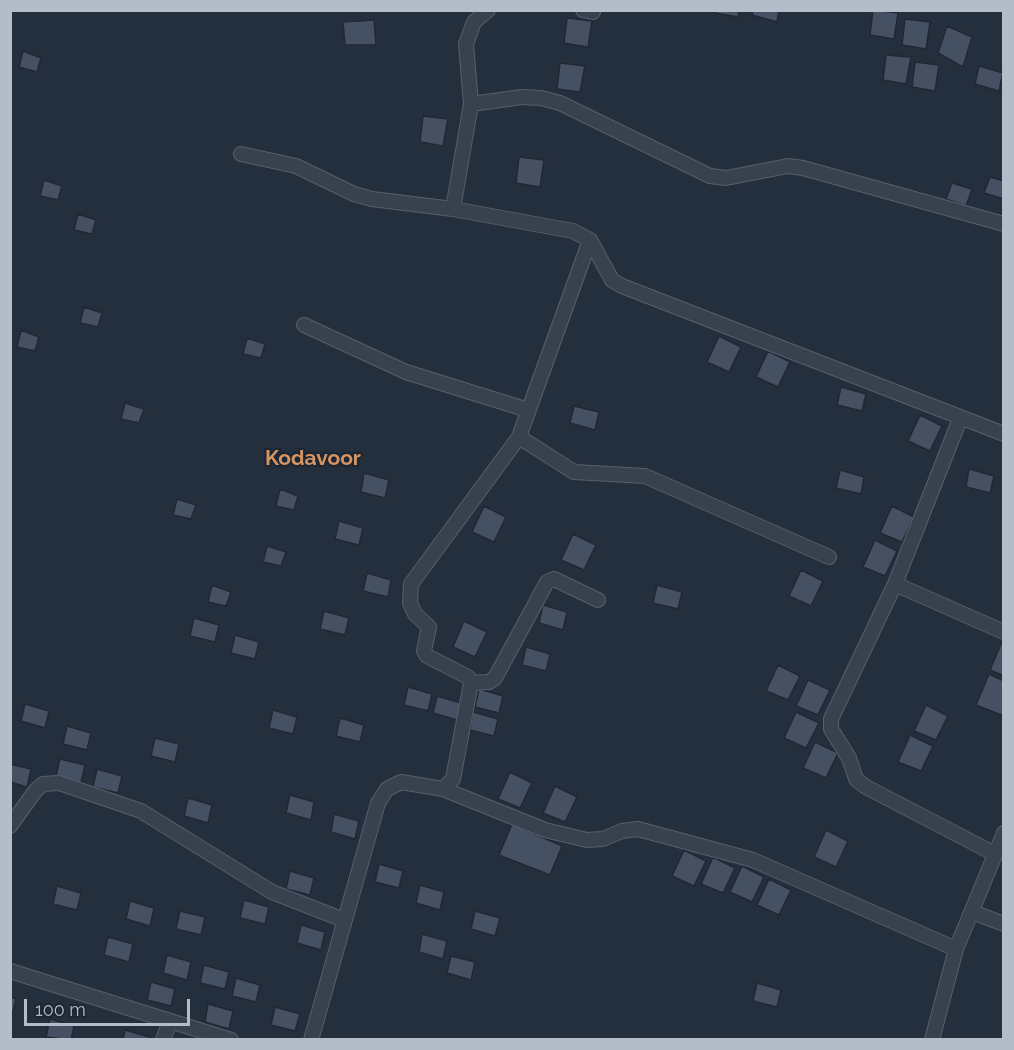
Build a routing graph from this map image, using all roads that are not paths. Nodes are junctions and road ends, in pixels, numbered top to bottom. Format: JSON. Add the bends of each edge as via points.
{"nodes":[{"id":1,"x":488,"y":10,"type":"edge"},
{"id":2,"x":471,"y":104,"type":"junction"},
{"id":3,"x":241,"y":154,"type":"dead end"},
{"id":4,"x":453,"y":209,"type":"junction"},
{"id":5,"x":1004,"y":224,"type":"edge"},
{"id":6,"x":590,"y":240,"type":"junction"},
{"id":7,"x":304,"y":326,"type":"dead end"},
{"id":8,"x":528,"y":410,"type":"junction"},
{"id":9,"x":960,"y":419,"type":"junction"},
{"id":10,"x":1004,"y":434,"type":"edge"},
{"id":11,"x":519,"y":437,"type":"junction"},
{"id":12,"x":829,"y":557,"type":"dead end"},
{"id":13,"x":895,"y":584,"type":"junction"},
{"id":14,"x":598,"y":600,"type":"dead end"},
{"id":15,"x":1004,"y":632,"type":"edge"},
{"id":16,"x":471,"y":683,"type":"junction"},
{"id":17,"x":443,"y":789,"type":"junction"},
{"id":18,"x":10,"y":826,"type":"edge"},
{"id":19,"x":1004,"y":832,"type":"edge"},
{"id":20,"x":995,"y":854,"type":"junction"},
{"id":21,"x":972,"y":912,"type":"junction"},
{"id":22,"x":344,"y":920,"type":"junction"},
{"id":23,"x":1004,"y":924,"type":"edge"},
{"id":24,"x":956,"y":949,"type":"junction"},
{"id":25,"x":10,"y":971,"type":"edge"},
{"id":26,"x":170,"y":1021,"type":"junction"},
{"id":27,"x":164,"y":1040,"type":"edge"},
{"id":28,"x":231,"y":1040,"type":"edge"},
{"id":29,"x":310,"y":1040,"type":"edge"},
{"id":30,"x":932,"y":1040,"type":"edge"}],
"edges":[{"from":1,"to":2,"type":"street","via":[[474,22],[466,44]]},
{"from":2,"to":4,"type":"street"},
{"from":2,"to":5,"type":"street","via":[[541,98],[560,103],[710,176],[726,178],[788,166],[803,168]]},
{"from":3,"to":4,"type":"street","via":[[296,166],[354,194]]},
{"from":4,"to":6,"type":"street","via":[[573,231]]},
{"from":6,"to":8,"type":"street"},
{"from":6,"to":9,"type":"street","via":[[612,280],[622,286]]},
{"from":7,"to":8,"type":"street","via":[[406,372]]},
{"from":8,"to":11,"type":"street"},
{"from":9,"to":10,"type":"street"},
{"from":9,"to":13,"type":"street"},
{"from":11,"to":12,"type":"street","via":[[574,472],[645,476]]},
{"from":11,"to":16,"type":"street","via":[[411,584],[410,603],[429,627],[424,651],[427,656],[468,677]]},
{"from":13,"to":15,"type":"street"},
{"from":13,"to":20,"type":"street","via":[[831,719],[831,729],[849,758],[855,778],[866,787]]},
{"from":14,"to":16,"type":"street","via":[[554,579],[547,582],[495,678]]},
{"from":16,"to":17,"type":"street","via":[[453,779]]},
{"from":17,"to":22,"type":"street","via":[[401,782],[387,789],[378,803]]},
{"from":17,"to":24,"type":"street","via":[[545,830],[587,840],[639,829],[753,860]]},
{"from":18,"to":22,"type":"street","via":[[36,790],[43,784],[59,783],[141,811],[272,892]]},
{"from":19,"to":20,"type":"street"},
{"from":20,"to":21,"type":"street"},
{"from":21,"to":23,"type":"street"},
{"from":21,"to":24,"type":"street"},
{"from":22,"to":29,"type":"street"},
{"from":24,"to":30,"type":"street"},
{"from":25,"to":26,"type":"street"},
{"from":26,"to":27,"type":"street"},
{"from":26,"to":28,"type":"street"}]}
